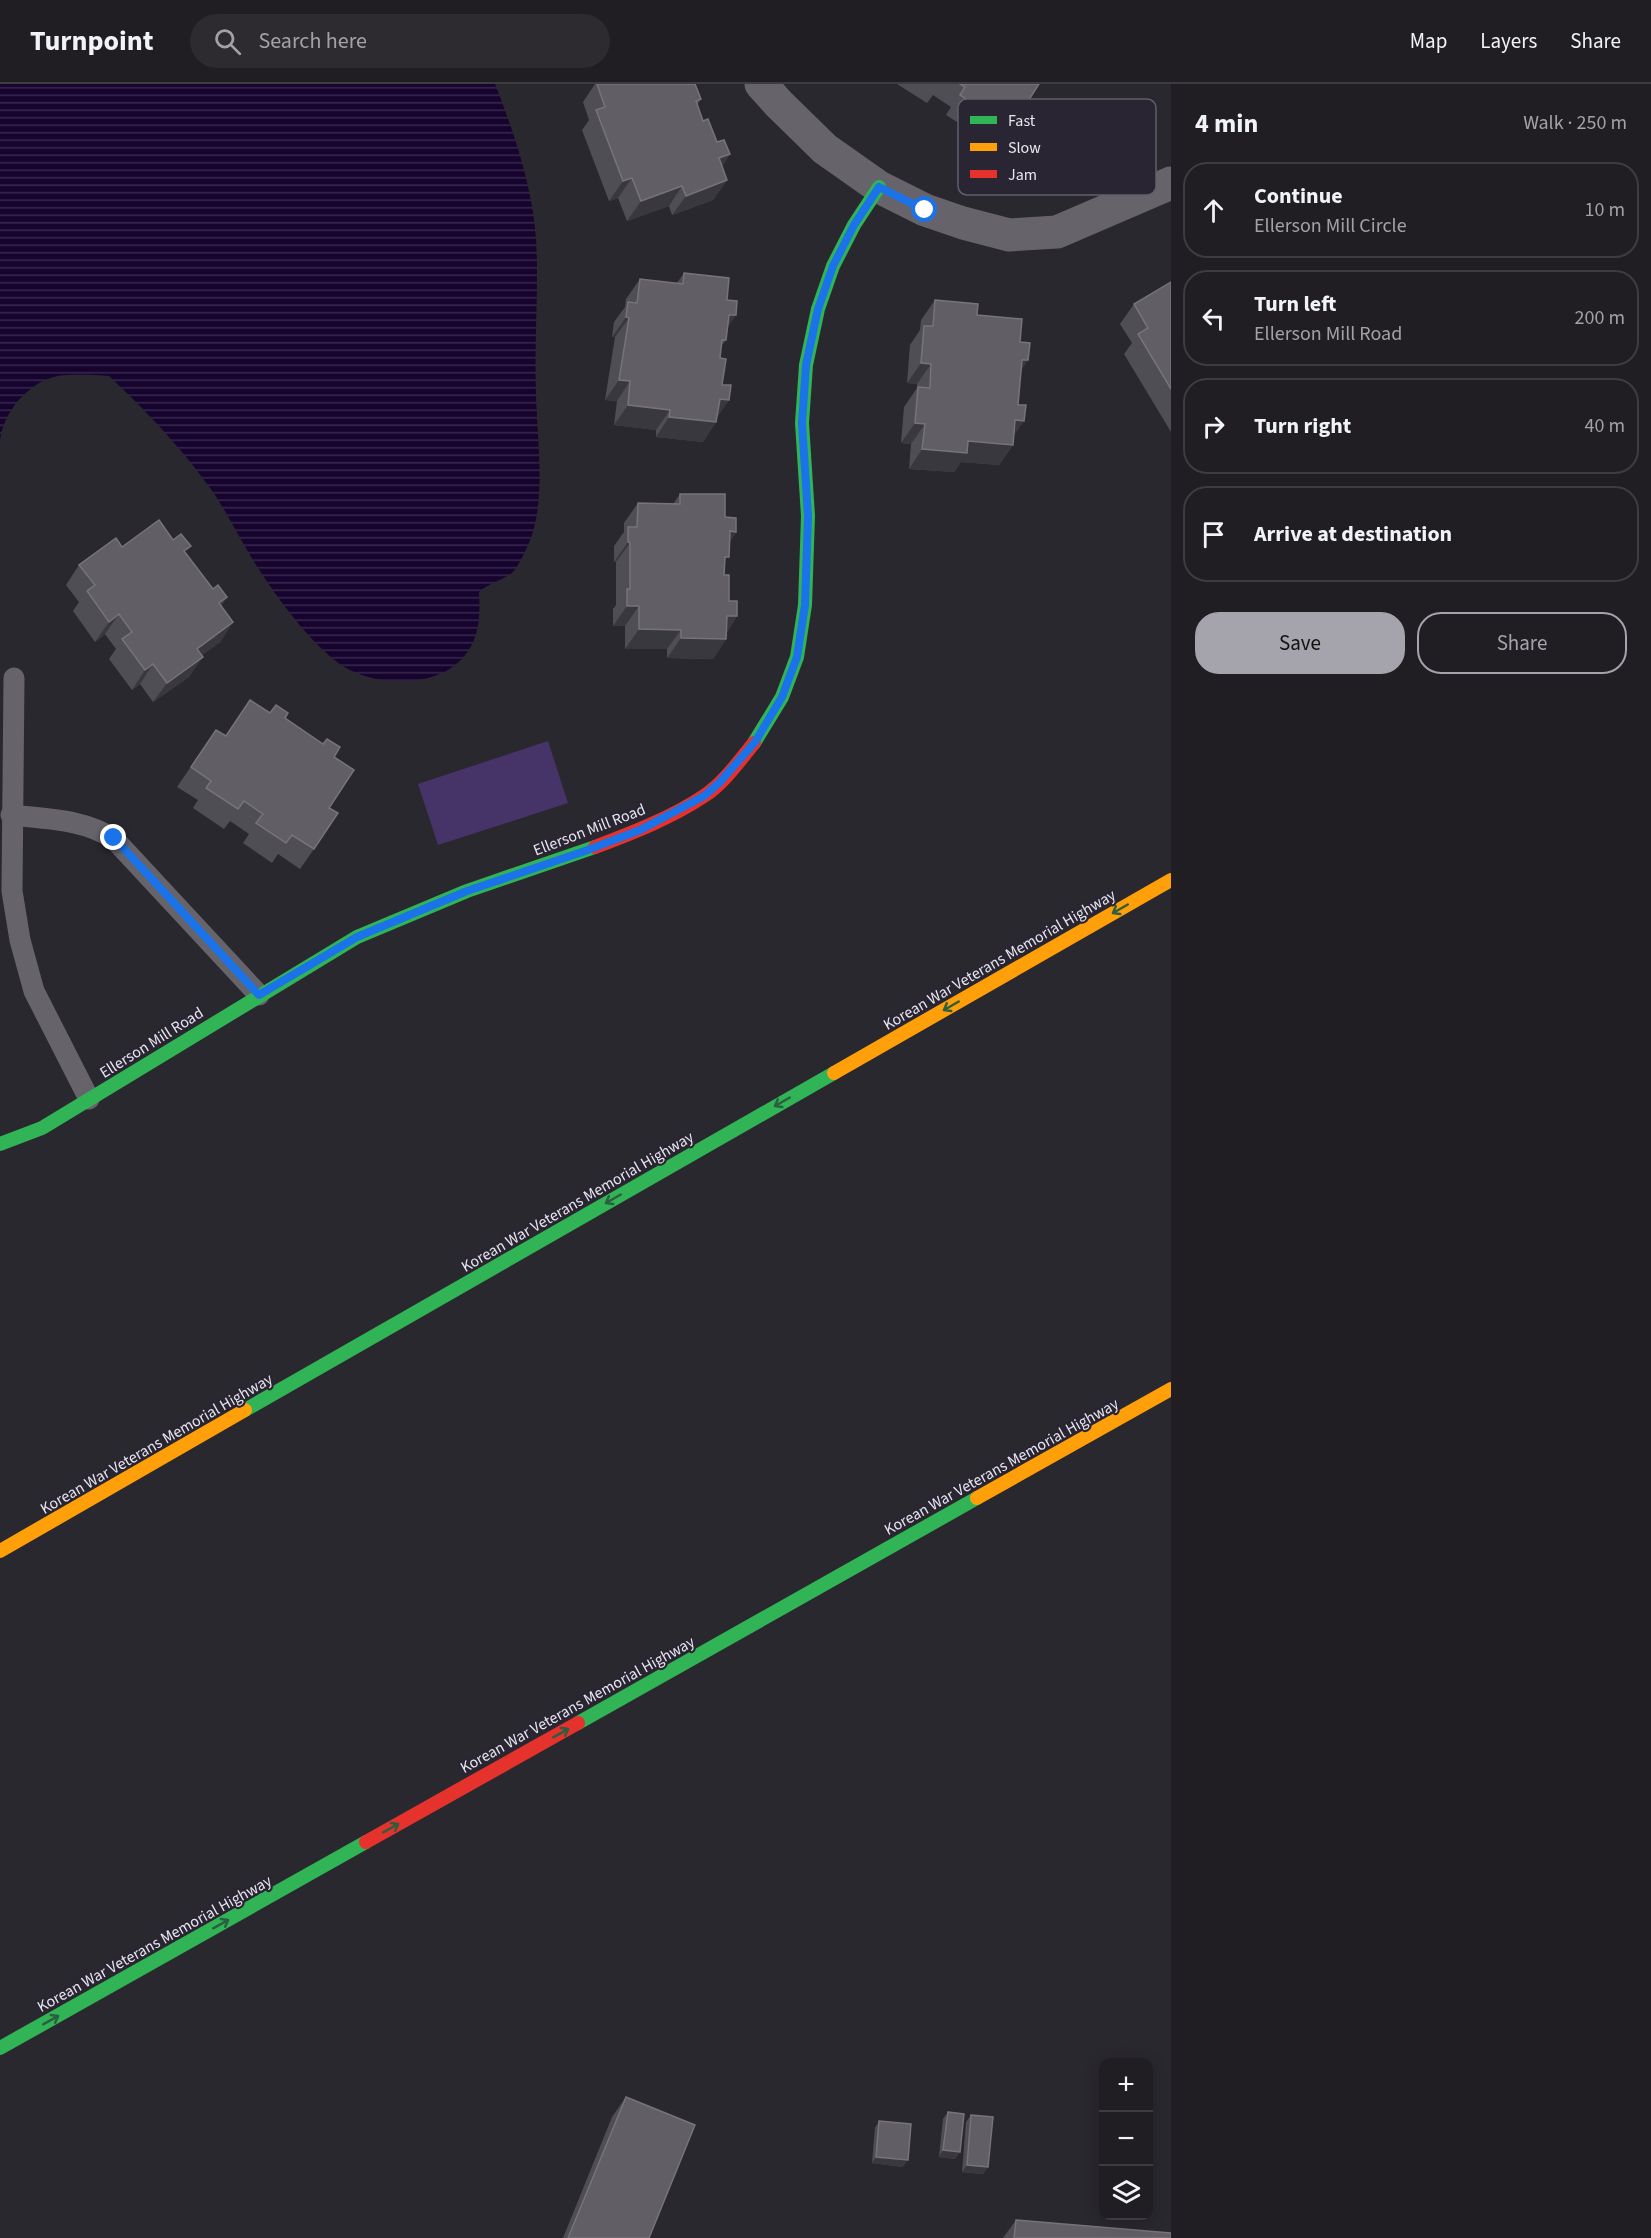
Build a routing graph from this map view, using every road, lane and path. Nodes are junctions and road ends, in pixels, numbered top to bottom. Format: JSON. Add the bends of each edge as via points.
{"nodes":[{"id":1,"x":761,"y":84,"type":"edge"},
{"id":2,"x":1171,"y":183,"type":"edge"},
{"id":3,"x":879,"y":187,"type":"junction"},
{"id":4,"x":1156,"y":189,"type":"edge"},
{"id":5,"x":1143,"y":195,"type":"edge"},
{"id":6,"x":14,"y":678,"type":"dead end"},
{"id":7,"x":11,"y":815,"type":"junction"},
{"id":8,"x":1171,"y":880,"type":"edge"},
{"id":9,"x":259,"y":995,"type":"junction"},
{"id":10,"x":89,"y":1099,"type":"junction"},
{"id":11,"x":0,"y":1144,"type":"edge"},
{"id":12,"x":1171,"y":1389,"type":"edge"},
{"id":13,"x":0,"y":1551,"type":"edge"},
{"id":14,"x":0,"y":2048,"type":"edge"}],
"edges":[{"from":1,"to":3,"type":"street","via":[[825,149]]},
{"from":2,"to":4,"type":"street"},
{"from":3,"to":5,"type":"street","via":[[925,210],[1009,235],[1057,232]]},
{"from":3,"to":9,"type":"main road","name":"Ellerson Mill Road","via":[[848,235],[818,309],[806,365],[802,423],[808,516],[805,605],[797,657],[782,697],[755,742],[704,796],[640,830],[467,891],[357,937]]},
{"from":6,"to":7,"type":"lane"},
{"from":7,"to":9,"type":"lane","via":[[86,824],[114,838]]},
{"from":7,"to":10,"type":"lane","via":[[12,891],[31,981]]},
{"from":8,"to":13,"type":"main road","name":"Korean War Veterans Memorial Highway","one_way":true},
{"from":9,"to":10,"type":"main road","name":"Ellerson Mill Road"},
{"from":10,"to":11,"type":"main road","name":"Ellerson Mill Road","via":[[42,1128]]},
{"from":14,"to":12,"type":"main road","name":"Korean War Veterans Memorial Highway","one_way":true}]}
